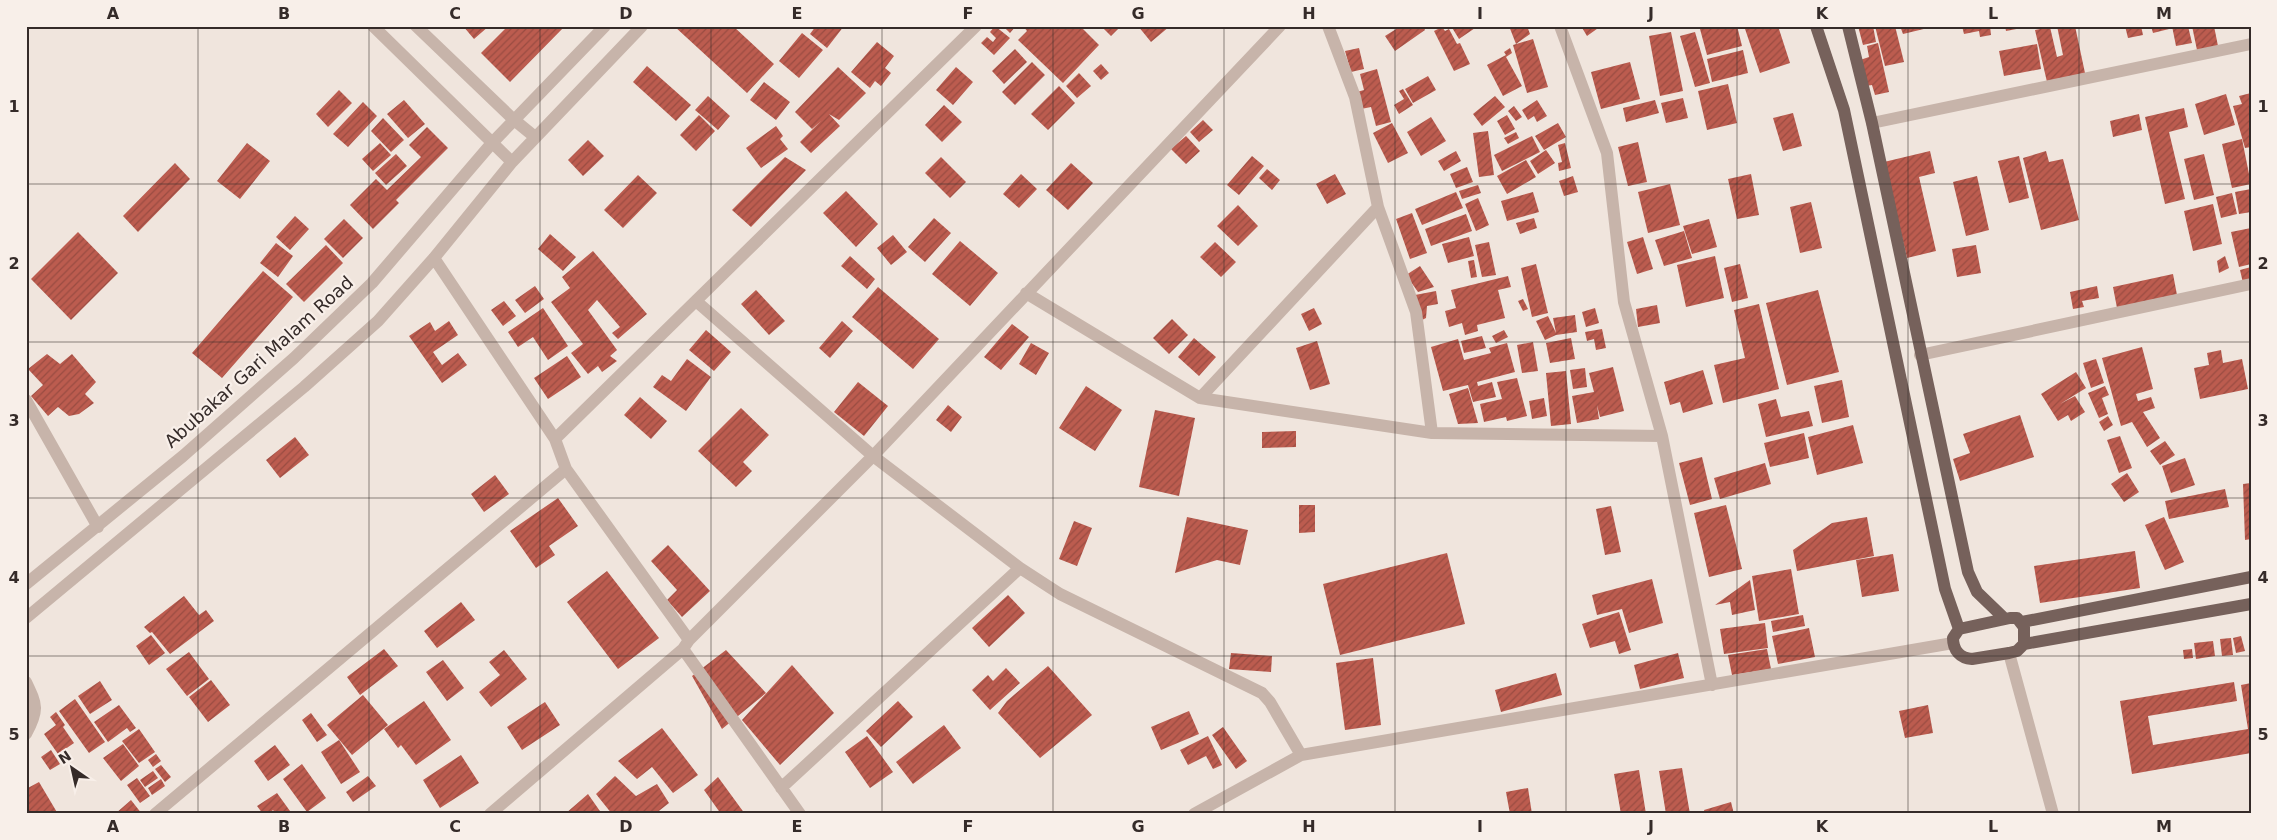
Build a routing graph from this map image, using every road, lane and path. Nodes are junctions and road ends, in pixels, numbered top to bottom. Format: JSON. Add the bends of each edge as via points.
{"nodes":[{"id":1,"x":373,"y":26,"type":"edge"},
{"id":2,"x":416,"y":26,"type":"edge"},
{"id":3,"x":606,"y":26,"type":"edge"},
{"id":4,"x":642,"y":26,"type":"edge"},
{"id":5,"x":976,"y":26,"type":"edge"},
{"id":6,"x":1280,"y":26,"type":"edge"},
{"id":7,"x":1328,"y":26,"type":"edge"},
{"id":8,"x":1560,"y":26,"type":"edge"},
{"id":9,"x":1816,"y":26,"type":"edge"},
{"id":10,"x":1848,"y":26,"type":"edge"},
{"id":11,"x":2251,"y":44,"type":"edge"},
{"id":12,"x":513,"y":119,"type":"junction"},
{"id":13,"x":1872,"y":123,"type":"junction"},
{"id":14,"x":535,"y":137,"type":"junction"},
{"id":15,"x":492,"y":142,"type":"junction"},
{"id":16,"x":512,"y":162,"type":"junction"},
{"id":17,"x":1378,"y":207,"type":"junction"},
{"id":18,"x":434,"y":258,"type":"junction"},
{"id":19,"x":2251,"y":284,"type":"edge"},
{"id":20,"x":1026,"y":293,"type":"junction"},
{"id":21,"x":696,"y":301,"type":"junction"},
{"id":22,"x":1920,"y":355,"type":"junction"},
{"id":23,"x":1200,"y":398,"type":"junction"},
{"id":24,"x":26,"y":400,"type":"edge"},
{"id":25,"x":1432,"y":433,"type":"junction"},
{"id":26,"x":1662,"y":436,"type":"junction"},
{"id":27,"x":556,"y":439,"type":"junction"},
{"id":28,"x":873,"y":456,"type":"junction"},
{"id":29,"x":566,"y":469,"type":"junction"},
{"id":30,"x":98,"y":528,"type":"junction"},
{"id":31,"x":1020,"y":568,"type":"junction"},
{"id":32,"x":2251,"y":577,"type":"edge"},
{"id":33,"x":26,"y":584,"type":"edge"},
{"id":34,"x":2251,"y":604,"type":"edge"},
{"id":35,"x":26,"y":618,"type":"edge"},
{"id":36,"x":2005,"y":619,"type":"junction"},
{"id":37,"x":2022,"y":622,"type":"junction"},
{"id":38,"x":1959,"y":629,"type":"junction"},
{"id":39,"x":1953,"y":643,"type":"junction"},
{"id":40,"x":686,"y":644,"type":"junction"},
{"id":41,"x":2024,"y":644,"type":"junction"},
{"id":42,"x":2009,"y":653,"type":"junction"},
{"id":43,"x":26,"y":682,"type":"edge"},
{"id":44,"x":1712,"y":685,"type":"junction"},
{"id":45,"x":26,"y":734,"type":"edge"},
{"id":46,"x":1301,"y":755,"type":"junction"},
{"id":47,"x":781,"y":788,"type":"junction"},
{"id":48,"x":155,"y":814,"type":"edge"},
{"id":49,"x":490,"y":814,"type":"edge"},
{"id":50,"x":800,"y":814,"type":"edge"},
{"id":51,"x":1194,"y":814,"type":"edge"},
{"id":52,"x":2053,"y":814,"type":"edge"}],
"edges":[{"from":1,"to":15,"type":"street"},
{"from":2,"to":12,"type":"street"},
{"from":3,"to":12,"type":"street","name":"Abubakar Gari Malam Road"},
{"from":4,"to":14,"type":"street"},
{"from":5,"to":21,"type":"street"},
{"from":6,"to":20,"type":"street"},
{"from":7,"to":17,"type":"street","via":[[1355,97]]},
{"from":8,"to":26,"type":"street","via":[[1607,153],[1624,302]]},
{"from":9,"to":38,"type":"main road","via":[[1844,110],[1945,589]]},
{"from":10,"to":13,"type":"main road"},
{"from":11,"to":13,"type":"street"},
{"from":12,"to":14,"type":"street"},
{"from":12,"to":15,"type":"street","name":"Abubakar Gari Malam Road"},
{"from":13,"to":22,"type":"main road"},
{"from":14,"to":16,"type":"street"},
{"from":15,"to":16,"type":"street"},
{"from":15,"to":30,"type":"street","name":"Abubakar Gari Malam Road","via":[[372,283],[294,358]]},
{"from":16,"to":18,"type":"street"},
{"from":17,"to":23,"type":"street"},
{"from":17,"to":25,"type":"street","via":[[1416,312]]},
{"from":18,"to":27,"type":"street"},
{"from":18,"to":35,"type":"street","via":[[378,321],[304,387]]},
{"from":19,"to":22,"type":"street"},
{"from":20,"to":23,"type":"street"},
{"from":20,"to":28,"type":"street"},
{"from":21,"to":27,"type":"street"},
{"from":21,"to":28,"type":"street"},
{"from":22,"to":36,"type":"main road","via":[[1968,572],[1977,592]]},
{"from":23,"to":25,"type":"street"},
{"from":24,"to":30,"type":"street"},
{"from":25,"to":26,"type":"street"},
{"from":26,"to":44,"type":"street"},
{"from":27,"to":29,"type":"street"},
{"from":28,"to":31,"type":"street"},
{"from":28,"to":40,"type":"street"},
{"from":29,"to":40,"type":"street"},
{"from":29,"to":48,"type":"street"},
{"from":30,"to":33,"type":"street","name":"Abubakar Gari Malam Road"},
{"from":31,"to":46,"type":"street","via":[[1060,594],[1262,693]]},
{"from":31,"to":47,"type":"street"},
{"from":32,"to":37,"type":"main road"},
{"from":34,"to":41,"type":"main road"},
{"from":36,"to":37,"type":"main road","via":[[2017,618]]},
{"from":36,"to":38,"type":"main road"},
{"from":37,"to":41,"type":"main road"},
{"from":38,"to":39,"type":"main road"},
{"from":39,"to":42,"type":"main road","via":[[1965,658]]},
{"from":39,"to":44,"type":"street"},
{"from":40,"to":47,"type":"street"},
{"from":40,"to":49,"type":"street"},
{"from":41,"to":42,"type":"main road"},
{"from":42,"to":52,"type":"street"},
{"from":43,"to":45,"type":"street","via":[[36,704],[33,721]]},
{"from":44,"to":46,"type":"street"},
{"from":46,"to":51,"type":"street"},
{"from":47,"to":50,"type":"street"}]}
